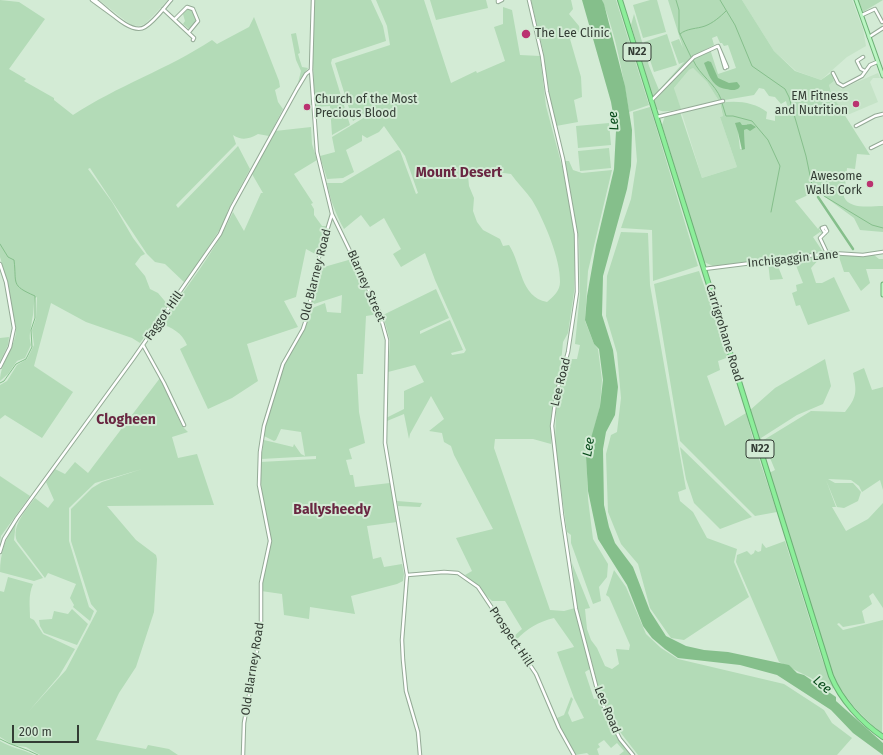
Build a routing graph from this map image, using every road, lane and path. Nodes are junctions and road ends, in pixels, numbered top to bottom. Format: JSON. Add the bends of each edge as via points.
{"nodes":[{"id":1,"x":92,"y":0,"type":"edge"},
{"id":2,"x":95,"y":0,"type":"edge"},
{"id":3,"x":171,"y":0,"type":"edge"},
{"id":4,"x":313,"y":0,"type":"edge"},
{"id":5,"x":502,"y":0,"type":"edge"},
{"id":6,"x":529,"y":0,"type":"edge"},
{"id":7,"x":620,"y":0,"type":"edge"},
{"id":8,"x":856,"y":0,"type":"edge"},
{"id":9,"x":497,"y":1,"type":"edge"},
{"id":10,"x":163,"y":9,"type":"junction"},
{"id":11,"x":862,"y":16,"type":"junction"},
{"id":12,"x":175,"y":19,"type":"junction"},
{"id":13,"x":120,"y":20,"type":"junction"},
{"id":14,"x":882,"y":22,"type":"dead end"},
{"id":15,"x":883,"y":28,"type":"edge"},
{"id":16,"x":189,"y":32,"type":"junction"},
{"id":17,"x":869,"y":37,"type":"junction"},
{"id":18,"x":192,"y":40,"type":"dead end"},
{"id":19,"x":863,"y":57,"type":"dead end"},
{"id":20,"x":877,"y":62,"type":"junction"},
{"id":21,"x":726,"y":68,"type":"dead end"},
{"id":22,"x":311,"y":70,"type":"junction"},
{"id":23,"x":866,"y":72,"type":"junction"},
{"id":24,"x":833,"y":73,"type":"dead end"},
{"id":25,"x":883,"y":76,"type":"edge"},
{"id":26,"x":652,"y":101,"type":"junction"},
{"id":27,"x":723,"y":101,"type":"dead end"},
{"id":28,"x":883,"y":114,"type":"edge"},
{"id":29,"x":656,"y":116,"type":"junction"},
{"id":30,"x":856,"y":126,"type":"dead end"},
{"id":31,"x":883,"y":142,"type":"edge"},
{"id":32,"x":871,"y":148,"type":"dead end"},
{"id":33,"x":332,"y":214,"type":"junction"},
{"id":34,"x":825,"y":232,"type":"dead end"},
{"id":35,"x":883,"y":252,"type":"edge"},
{"id":36,"x":827,"y":253,"type":"junction"},
{"id":37,"x":0,"y":264,"type":"edge"},
{"id":38,"x":704,"y":269,"type":"junction"},
{"id":39,"x":883,"y":284,"type":"edge"},
{"id":40,"x":883,"y":295,"type":"edge"},
{"id":41,"x":143,"y":345,"type":"junction"},
{"id":42,"x":0,"y":367,"type":"edge"},
{"id":43,"x":184,"y":425,"type":"dead end"},
{"id":44,"x":0,"y":552,"type":"edge"},
{"id":45,"x":407,"y":575,"type":"junction"},
{"id":46,"x":883,"y":737,"type":"edge"},
{"id":47,"x":243,"y":755,"type":"edge"},
{"id":48,"x":420,"y":755,"type":"edge"},
{"id":49,"x":574,"y":755,"type":"edge"},
{"id":50,"x":633,"y":755,"type":"edge"}],
"edges":[{"from":1,"to":13,"type":"street"},
{"from":2,"to":13,"type":"street"},
{"from":3,"to":10,"type":"street"},
{"from":4,"to":22,"type":"street","name":"Blarney Street"},
{"from":5,"to":9,"type":"street"},
{"from":6,"to":50,"type":"street","name":"Lee Road","via":[[576,234],[577,292],[568,352],[556,395],[552,426],[562,515],[576,608],[599,697],[620,739]]},
{"from":7,"to":26,"type":"highway","name":"Carrigrohane Road","number":"N22"},
{"from":8,"to":11,"type":"main road"},
{"from":10,"to":12,"type":"street"},
{"from":10,"to":13,"type":"street","via":[[147,26],[140,29],[130,28]]},
{"from":11,"to":14,"type":"street","via":[[875,9]]},
{"from":11,"to":17,"type":"main road"},
{"from":12,"to":16,"type":"street"},
{"from":12,"to":16,"type":"street","via":[[187,7],[193,9],[198,21]]},
{"from":15,"to":17,"type":"street"},
{"from":16,"to":18,"type":"street","via":[[194,38]]},
{"from":17,"to":20,"type":"main road"},
{"from":19,"to":23,"type":"street","via":[[857,61]]},
{"from":20,"to":23,"type":"street","via":[[870,65]]},
{"from":20,"to":25,"type":"main road"},
{"from":21,"to":26,"type":"street","via":[[718,46],[694,57]]},
{"from":22,"to":33,"type":"street","name":"Blarney Street","via":[[317,147]]},
{"from":22,"to":41,"type":"street","name":"Faggot Hill","via":[[296,90],[220,234]]},
{"from":23,"to":24,"type":"street","via":[[843,86],[838,83]]},
{"from":26,"to":29,"type":"highway","name":"Carrigrohane Road","number":"N22"},
{"from":27,"to":29,"type":"street"},
{"from":28,"to":30,"type":"street"},
{"from":29,"to":38,"type":"highway","name":"Carrigrohane Road","number":"N22"},
{"from":31,"to":32,"type":"street"},
{"from":33,"to":45,"type":"street","name":"Blarney Street","via":[[379,311],[386,336],[388,349],[385,443]]},
{"from":33,"to":47,"type":"street","name":"Old Blarney Road","via":[[319,257],[303,329],[283,364],[264,426],[259,485],[270,541],[260,583],[261,628],[244,723]]},
{"from":34,"to":36,"type":"street","via":[[820,238]]},
{"from":35,"to":36,"type":"street","name":"Inchigaggin Lane","via":[[863,255]]},
{"from":36,"to":38,"type":"street","name":"Inchigaggin Lane"},
{"from":37,"to":42,"type":"street","via":[[6,282],[14,328],[10,347]]},
{"from":38,"to":46,"type":"highway","name":"Carrigrohane Road","number":"N22","via":[[827,666],[842,695],[867,725]]},
{"from":39,"to":40,"type":"main road"},
{"from":41,"to":43,"type":"street"},
{"from":41,"to":44,"type":"street","name":"Faggot Hill","via":[[4,538]]},
{"from":45,"to":48,"type":"street","name":"Blarney Street","via":[[403,660],[406,691],[418,732]]},
{"from":45,"to":49,"type":"street","name":"Prospect Hill","via":[[458,573],[478,587],[536,674],[559,728]]}]}
